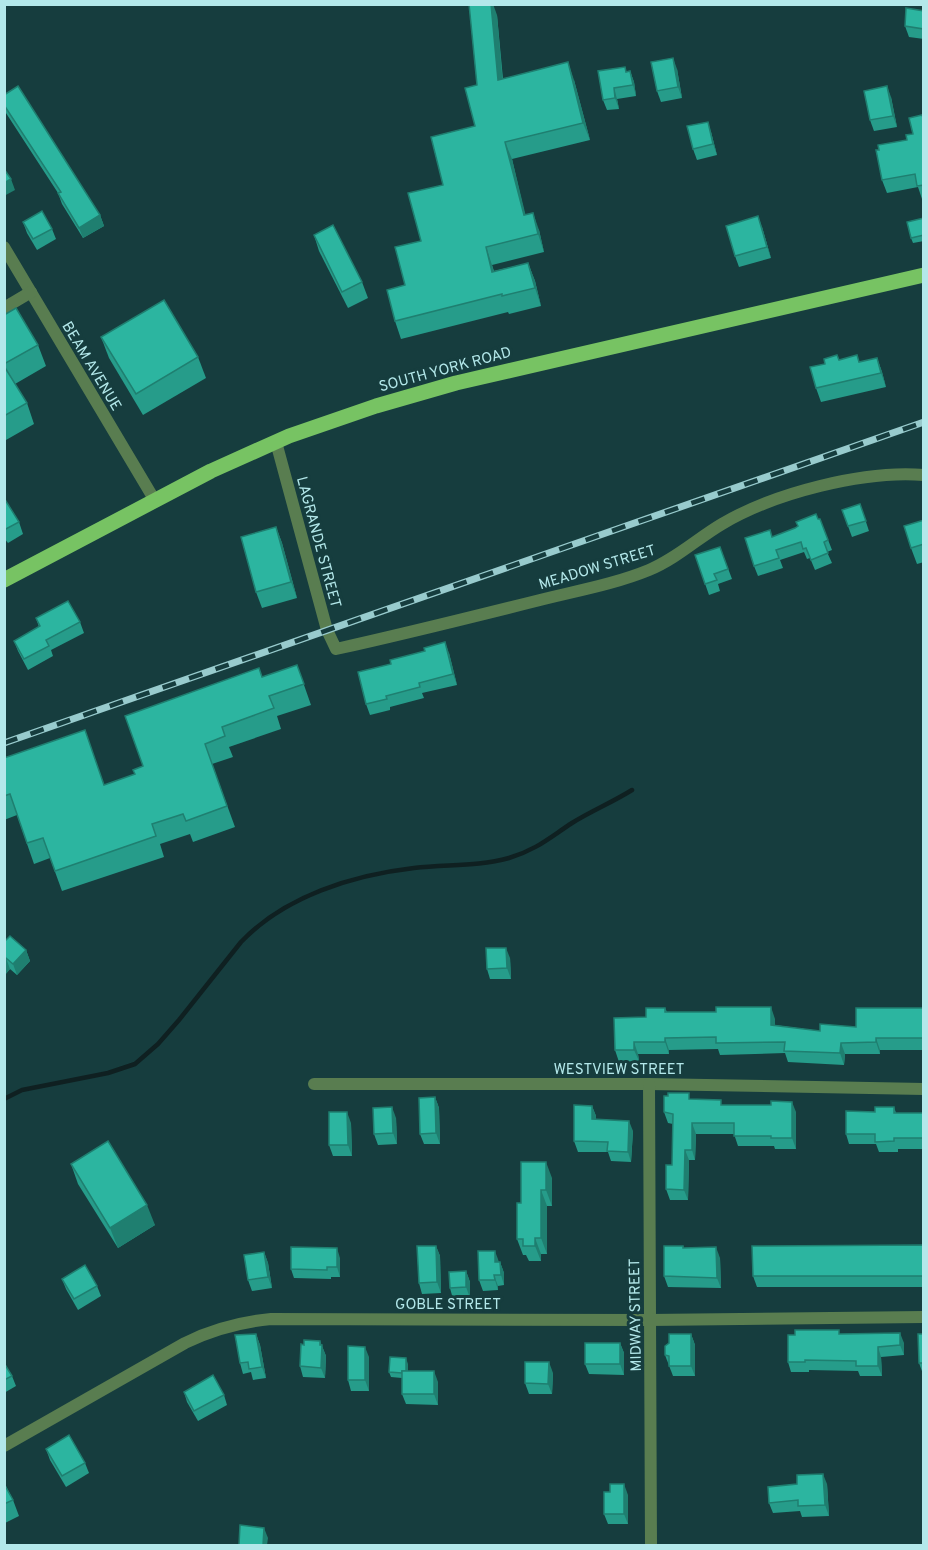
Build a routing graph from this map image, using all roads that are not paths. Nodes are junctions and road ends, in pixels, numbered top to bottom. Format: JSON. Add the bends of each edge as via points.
{"nodes":[{"id":1,"x":4,"y":247,"type":"edge"},
{"id":2,"x":924,"y":274,"type":"edge"},
{"id":3,"x":31,"y":292,"type":"junction"},
{"id":4,"x":4,"y":308,"type":"edge"},
{"id":5,"x":276,"y":442,"type":"junction"},
{"id":6,"x":924,"y":475,"type":"edge"},
{"id":7,"x":154,"y":499,"type":"junction"},
{"id":8,"x":4,"y":580,"type":"edge"},
{"id":9,"x":336,"y":649,"type":"joint"},
{"id":10,"x":314,"y":1084,"type":"dead end"},
{"id":11,"x":649,"y":1084,"type":"junction"},
{"id":12,"x":924,"y":1089,"type":"edge"},
{"id":13,"x":924,"y":1317,"type":"edge"},
{"id":14,"x":649,"y":1320,"type":"junction"},
{"id":15,"x":4,"y":1446,"type":"edge"},
{"id":16,"x":651,"y":1545,"type":"edge"}],
"edges":[{"from":1,"to":3,"type":"street","name":"BEAM AVENUE"},
{"from":2,"to":5,"type":"main road","name":"SOUTH YORK ROAD","via":[[456,383],[376,406]]},
{"from":3,"to":4,"type":"street"},
{"from":3,"to":7,"type":"street","name":"BEAM AVENUE"},
{"from":5,"to":7,"type":"main road","name":"SOUTH YORK ROAD"},
{"from":5,"to":9,"type":"street","name":"LAGRANDE STREET","via":[[327,630]]},
{"from":6,"to":9,"type":"street","name":"MEADOW STREET","via":[[878,475],[796,494],[742,513],[649,570]]},
{"from":7,"to":8,"type":"main road","name":"SOUTH YORK ROAD"},
{"from":10,"to":11,"type":"street","name":"WESTVIEW STREET"},
{"from":11,"to":12,"type":"street","name":"WESTVIEW STREET"},
{"from":11,"to":14,"type":"street","name":"MIDWAY STREET"},
{"from":13,"to":14,"type":"street","name":"GOBLE STREET"},
{"from":14,"to":15,"type":"street","name":"GOBLE STREET","via":[[270,1318],[244,1322],[185,1343]]},
{"from":14,"to":16,"type":"street","name":"MIDWAY STREET"}]}
